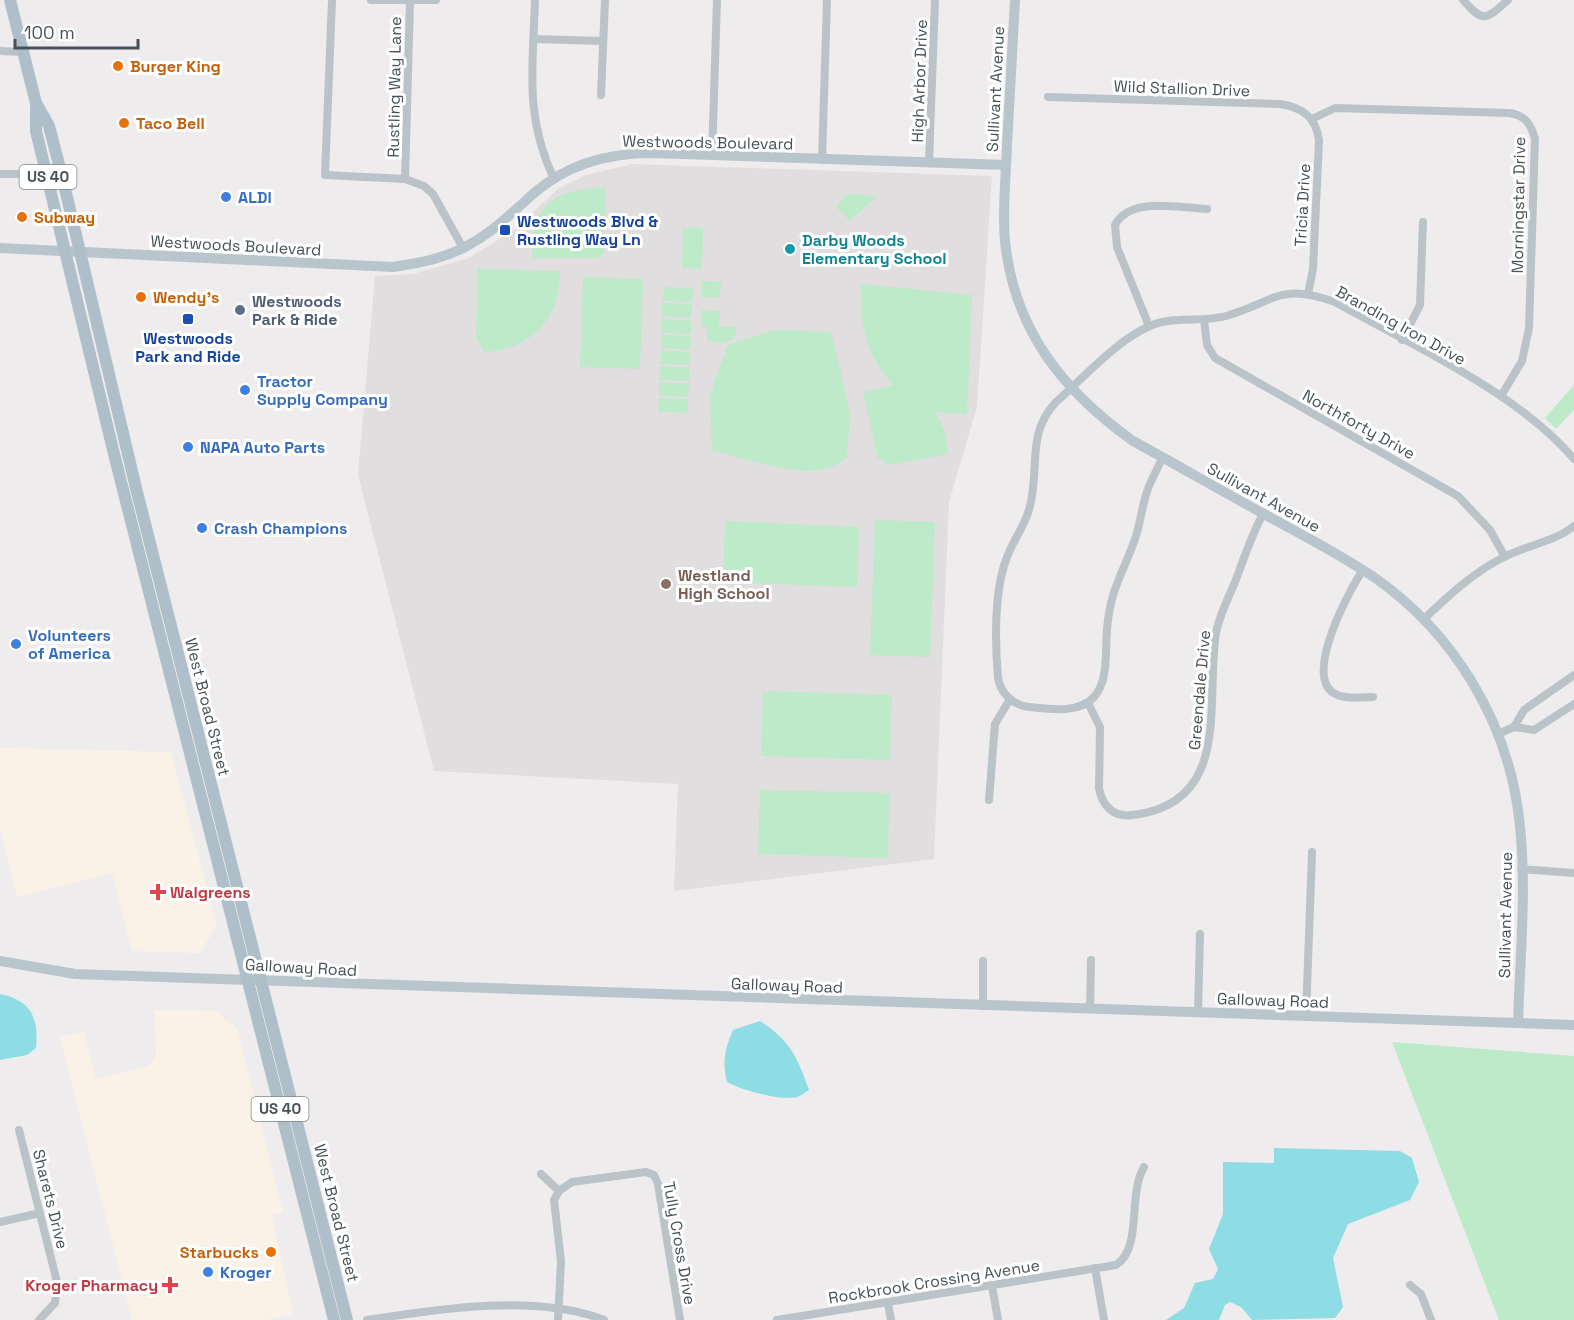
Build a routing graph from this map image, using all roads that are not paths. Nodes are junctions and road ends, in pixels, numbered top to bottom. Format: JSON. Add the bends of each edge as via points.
{"nodes":[{"id":1,"x":10,"y":0,"type":"edge"},
{"id":2,"x":332,"y":0,"type":"edge"},
{"id":3,"x":371,"y":0,"type":"edge"},
{"id":4,"x":436,"y":0,"type":"edge"},
{"id":5,"x":535,"y":0,"type":"edge"},
{"id":6,"x":605,"y":0,"type":"edge"},
{"id":7,"x":717,"y":0,"type":"edge"},
{"id":8,"x":827,"y":0,"type":"edge"},
{"id":9,"x":935,"y":0,"type":"edge"},
{"id":10,"x":1015,"y":0,"type":"edge"},
{"id":11,"x":1463,"y":0,"type":"edge"},
{"id":12,"x":1508,"y":0,"type":"edge"},
{"id":13,"x":410,"y":2,"type":"junction"},
{"id":14,"x":534,"y":39,"type":"junction"},
{"id":15,"x":603,"y":41,"type":"junction"},
{"id":16,"x":0,"y":51,"type":"edge"},
{"id":17,"x":23,"y":52,"type":"junction"},
{"id":18,"x":601,"y":95,"type":"dead end"},
{"id":19,"x":1048,"y":97,"type":"dead end"},
{"id":20,"x":36,"y":102,"type":"junction"},
{"id":21,"x":1312,"y":119,"type":"junction"},
{"id":22,"x":712,"y":156,"type":"junction"},
{"id":23,"x":822,"y":160,"type":"junction"},
{"id":24,"x":929,"y":162,"type":"junction"},
{"id":25,"x":1006,"y":165,"type":"junction"},
{"id":26,"x":0,"y":174,"type":"edge"},
{"id":27,"x":47,"y":174,"type":"junction"},
{"id":28,"x":405,"y":179,"type":"junction"},
{"id":29,"x":554,"y":179,"type":"junction"},
{"id":30,"x":1207,"y":209,"type":"dead end"},
{"id":31,"x":1424,"y":222,"type":"dead end"},
{"id":32,"x":0,"y":248,"type":"edge"},
{"id":33,"x":463,"y":248,"type":"junction"},
{"id":34,"x":67,"y":251,"type":"junction"},
{"id":35,"x":80,"y":251,"type":"junction"},
{"id":36,"x":1308,"y":294,"type":"junction"},
{"id":37,"x":1204,"y":320,"type":"junction"},
{"id":38,"x":1149,"y":326,"type":"junction"},
{"id":39,"x":1402,"y":340,"type":"junction"},
{"id":40,"x":1070,"y":390,"type":"junction"},
{"id":41,"x":1501,"y":396,"type":"junction"},
{"id":42,"x":1163,"y":458,"type":"junction"},
{"id":43,"x":1574,"y":459,"type":"edge"},
{"id":44,"x":1263,"y":514,"type":"junction"},
{"id":45,"x":1574,"y":526,"type":"edge"},
{"id":46,"x":1505,"y":556,"type":"junction"},
{"id":47,"x":1362,"y":570,"type":"junction"},
{"id":48,"x":1424,"y":619,"type":"junction"},
{"id":49,"x":1574,"y":675,"type":"edge"},
{"id":50,"x":1373,"y":697,"type":"dead end"},
{"id":51,"x":1010,"y":699,"type":"junction"},
{"id":52,"x":1088,"y":703,"type":"junction"},
{"id":53,"x":1574,"y":704,"type":"edge"},
{"id":54,"x":1514,"y":727,"type":"junction"},
{"id":55,"x":1498,"y":734,"type":"junction"},
{"id":56,"x":989,"y":800,"type":"dead end"},
{"id":57,"x":1312,"y":852,"type":"dead end"},
{"id":58,"x":1521,"y":869,"type":"junction"},
{"id":59,"x":1574,"y":873,"type":"edge"},
{"id":60,"x":1200,"y":934,"type":"dead end"},
{"id":61,"x":1091,"y":960,"type":"dead end"},
{"id":62,"x":0,"y":961,"type":"edge"},
{"id":63,"x":983,"y":961,"type":"dead end"},
{"id":64,"x":248,"y":979,"type":"junction"},
{"id":65,"x":261,"y":980,"type":"junction"},
{"id":66,"x":982,"y":1006,"type":"junction"},
{"id":67,"x":1090,"y":1009,"type":"junction"},
{"id":68,"x":1198,"y":1013,"type":"junction"},
{"id":69,"x":1306,"y":1016,"type":"junction"},
{"id":70,"x":1518,"y":1023,"type":"junction"},
{"id":71,"x":1574,"y":1024,"type":"edge"},
{"id":72,"x":19,"y":1130,"type":"dead end"},
{"id":73,"x":1144,"y":1167,"type":"dead end"},
{"id":74,"x":540,"y":1173,"type":"dead end"},
{"id":75,"x":559,"y":1191,"type":"junction"},
{"id":76,"x":40,"y":1213,"type":"junction"},
{"id":77,"x":0,"y":1222,"type":"edge"},
{"id":78,"x":1095,"y":1268,"type":"junction"},
{"id":79,"x":1410,"y":1285,"type":"dead end"},
{"id":80,"x":992,"y":1286,"type":"junction"},
{"id":81,"x":888,"y":1303,"type":"junction"},
{"id":82,"x":557,"y":1307,"type":"junction"},
{"id":83,"x":39,"y":1320,"type":"edge"},
{"id":84,"x":334,"y":1320,"type":"edge"},
{"id":85,"x":347,"y":1320,"type":"edge"},
{"id":86,"x":367,"y":1320,"type":"edge"},
{"id":87,"x":558,"y":1320,"type":"edge"},
{"id":88,"x":604,"y":1320,"type":"edge"},
{"id":89,"x":680,"y":1320,"type":"edge"},
{"id":90,"x":783,"y":1320,"type":"edge"},
{"id":91,"x":891,"y":1320,"type":"edge"},
{"id":92,"x":998,"y":1320,"type":"edge"},
{"id":93,"x":1104,"y":1320,"type":"edge"},
{"id":94,"x":1431,"y":1320,"type":"edge"}],
"edges":[{"from":1,"to":17,"type":"main road","name":"West Broad Street","number":"US 40"},
{"from":2,"to":28,"type":"street","via":[[324,172],[328,176]]},
{"from":3,"to":13,"type":"street"},
{"from":4,"to":13,"type":"street","name":"Rustling Way Lane"},
{"from":5,"to":14,"type":"street"},
{"from":6,"to":15,"type":"street"},
{"from":7,"to":22,"type":"street"},
{"from":8,"to":23,"type":"street"},
{"from":9,"to":24,"type":"street","name":"High Arbor Drive"},
{"from":10,"to":25,"type":"street","name":"Sullivant Avenue"},
{"from":11,"to":12,"type":"street","via":[[1483,17]]},
{"from":13,"to":28,"type":"street","name":"Rustling Way Lane"},
{"from":14,"to":15,"type":"street"},
{"from":14,"to":29,"type":"street","via":[[533,117]]},
{"from":15,"to":18,"type":"street"},
{"from":16,"to":17,"type":"street"},
{"from":17,"to":20,"type":"main road","name":"West Broad Street","number":"US 40"},
{"from":19,"to":21,"type":"street","name":"Wild Stallion Drive","via":[[1280,104],[1300,110]]},
{"from":20,"to":27,"type":"main road","name":"West Broad Street","number":"US 40","via":[[36,131]]},
{"from":20,"to":35,"type":"main road","name":"West Broad Street","number":"US 40","via":[[49,126]]},
{"from":21,"to":36,"type":"street","name":"Tricia Drive","via":[[1319,140],[1313,269]]},
{"from":21,"to":41,"type":"street","name":"Morningstar Drive","via":[[1335,108],[1374,108],[1509,113],[1522,117],[1531,126],[1535,139],[1529,328],[1522,361]]},
{"from":22,"to":23,"type":"street","name":"Westwoods Boulevard"},
{"from":22,"to":29,"type":"street","name":"Westwoods Boulevard","via":[[620,154],[592,160]]},
{"from":23,"to":24,"type":"street","name":"Westwoods Boulevard"},
{"from":24,"to":25,"type":"street","name":"Westwoods Boulevard"},
{"from":25,"to":40,"type":"street","name":"Sullivant Avenue","via":[[1005,241],[1018,300],[1043,352]]},
{"from":26,"to":27,"type":"street"},
{"from":27,"to":34,"type":"main road","name":"West Broad Street","number":"US 40"},
{"from":28,"to":33,"type":"street","name":"Rustling Way Lane","via":[[433,194]]},
{"from":29,"to":33,"type":"street","name":"Westwoods Boulevard","via":[[499,225]]},
{"from":30,"to":38,"type":"street","via":[[1136,208],[1123,213],[1115,225],[1117,247]]},
{"from":31,"to":39,"type":"street","via":[[1420,305]]},
{"from":32,"to":34,"type":"street","name":"Westwoods Boulevard"},
{"from":33,"to":35,"type":"street","name":"Westwoods Boulevard","via":[[423,263],[393,267]]},
{"from":34,"to":35,"type":"street","name":"Westwoods Boulevard"},
{"from":34,"to":64,"type":"main road","name":"West Broad Street","number":"US 40","via":[[115,458]]},
{"from":35,"to":65,"type":"main road","name":"West Broad Street","number":"US 40"},
{"from":36,"to":37,"type":"street","name":"Branding Iron Drive","via":[[1275,296],[1234,314]]},
{"from":36,"to":39,"type":"street","name":"Branding Iron Drive","via":[[1335,302]]},
{"from":37,"to":38,"type":"street","name":"Branding Iron Drive","via":[[1174,320]]},
{"from":37,"to":46,"type":"street","name":"Northforty Drive","via":[[1207,345],[1215,358],[1458,496],[1490,530]]},
{"from":38,"to":40,"type":"street","name":"Branding Iron Drive","via":[[1126,339]]},
{"from":39,"to":41,"type":"street","name":"Branding Iron Drive"},
{"from":40,"to":42,"type":"street","name":"Sullivant Avenue","via":[[1112,426]]},
{"from":40,"to":51,"type":"street","name":"Branding Iron Drive","via":[[1046,413],[1039,427],[1030,507],[1002,571],[997,664],[999,685]]},
{"from":41,"to":43,"type":"street","name":"Branding Iron Drive","via":[[1545,429]]},
{"from":42,"to":44,"type":"street","name":"Sullivant Avenue"},
{"from":42,"to":52,"type":"street","via":[[1148,488],[1134,540],[1115,581],[1108,607],[1103,676],[1099,691]]},
{"from":44,"to":47,"type":"street","name":"Sullivant Avenue"},
{"from":44,"to":52,"type":"street","name":"Greendale Drive","via":[[1216,631],[1207,757],[1190,788],[1164,807],[1148,812],[1121,816],[1104,803],[1099,788],[1100,727]]},
{"from":45,"to":46,"type":"street"},
{"from":46,"to":48,"type":"street","via":[[1467,580]]},
{"from":47,"to":48,"type":"street","name":"Sullivant Avenue"},
{"from":47,"to":50,"type":"street","via":[[1342,608],[1322,664],[1322,676],[1337,695]]},
{"from":48,"to":55,"type":"street","name":"Sullivant Avenue","via":[[1468,674]]},
{"from":49,"to":54,"type":"street","via":[[1524,711]]},
{"from":51,"to":52,"type":"street","via":[[1024,706],[1044,708],[1068,709]]},
{"from":51,"to":56,"type":"street","via":[[995,724]]},
{"from":53,"to":54,"type":"street","via":[[1534,730]]},
{"from":54,"to":55,"type":"street"},
{"from":55,"to":58,"type":"street","name":"Sullivant Avenue","via":[[1518,809]]},
{"from":57,"to":69,"type":"street"},
{"from":58,"to":59,"type":"street"},
{"from":58,"to":70,"type":"street","name":"Sullivant Avenue"},
{"from":60,"to":68,"type":"street"},
{"from":61,"to":67,"type":"street"},
{"from":62,"to":64,"type":"street","name":"Galloway Road","via":[[75,974]]},
{"from":63,"to":66,"type":"street"},
{"from":64,"to":65,"type":"street","name":"Galloway Road"},
{"from":64,"to":84,"type":"main road","name":"West Broad Street","number":"US 40"},
{"from":65,"to":66,"type":"street","name":"Galloway Road"},
{"from":65,"to":85,"type":"main road","name":"West Broad Street","number":"US 40"},
{"from":66,"to":67,"type":"street","name":"Galloway Road"},
{"from":67,"to":68,"type":"street","name":"Galloway Road"},
{"from":68,"to":69,"type":"street","name":"Galloway Road"},
{"from":69,"to":70,"type":"street","name":"Galloway Road"},
{"from":70,"to":71,"type":"street","name":"Galloway Road"},
{"from":72,"to":76,"type":"street","name":"Sharets Drive"},
{"from":73,"to":78,"type":"street","name":"Rockbrook Crossing Avenue","via":[[1137,1179],[1131,1247],[1123,1260]]},
{"from":74,"to":75,"type":"street"},
{"from":75,"to":82,"type":"street","via":[[554,1200],[561,1261]]},
{"from":75,"to":89,"type":"street","name":"Tully Cross Drive","via":[[572,1182],[651,1173],[658,1184]]},
{"from":76,"to":77,"type":"street"},
{"from":76,"to":83,"type":"street","name":"Sharets Drive","via":[[57,1282],[57,1299]]},
{"from":78,"to":80,"type":"street","name":"Rockbrook Crossing Avenue"},
{"from":78,"to":93,"type":"street"},
{"from":79,"to":94,"type":"street","via":[[1421,1294]]},
{"from":80,"to":81,"type":"street","name":"Rockbrook Crossing Avenue"},
{"from":80,"to":92,"type":"street"},
{"from":81,"to":90,"type":"street","name":"Rockbrook Crossing Avenue"},
{"from":81,"to":91,"type":"street"},
{"from":82,"to":86,"type":"street","via":[[446,1308]]},
{"from":82,"to":87,"type":"street"},
{"from":82,"to":88,"type":"street"}]}
